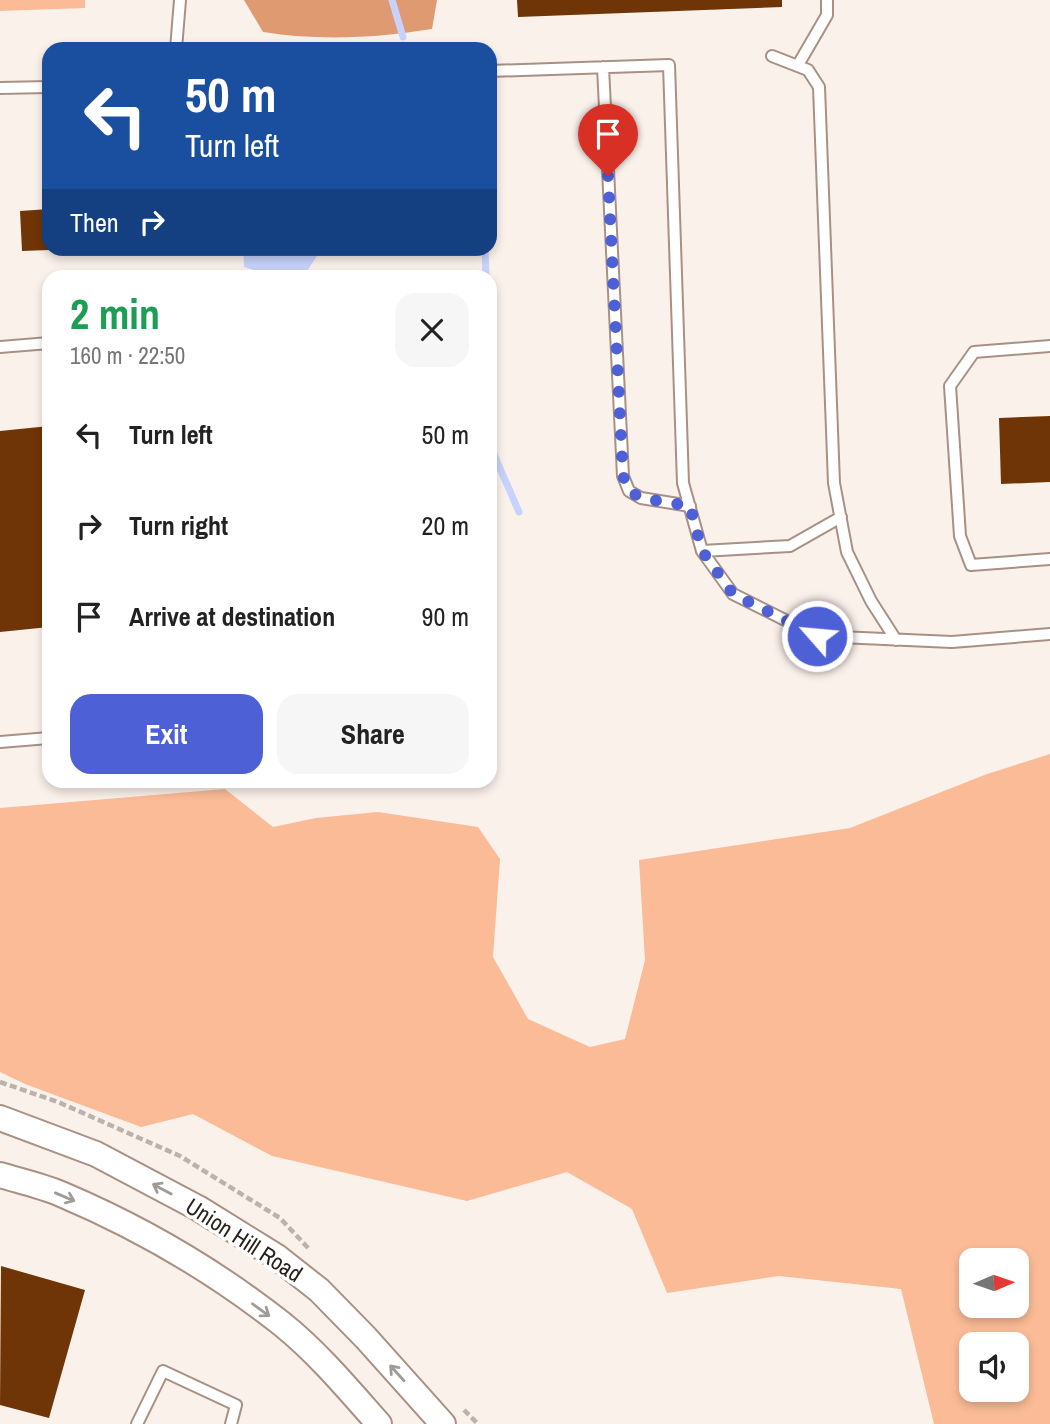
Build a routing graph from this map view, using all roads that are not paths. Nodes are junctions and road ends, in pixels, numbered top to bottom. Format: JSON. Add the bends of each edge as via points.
{"nodes":[{"id":1,"x":180,"y":0,"type":"edge"},
{"id":2,"x":827,"y":0,"type":"edge"},
{"id":3,"x":177,"y":42,"type":"edge"},
{"id":4,"x":772,"y":56,"type":"dead end"},
{"id":5,"x":798,"y":65,"type":"junction"},
{"id":6,"x":603,"y":67,"type":"junction"},
{"id":7,"x":497,"y":71,"type":"edge"},
{"id":8,"x":42,"y":87,"type":"edge"},
{"id":9,"x":0,"y":88,"type":"edge"},
{"id":10,"x":42,"y":344,"type":"edge"},
{"id":11,"x":1050,"y":346,"type":"edge"},
{"id":12,"x":0,"y":347,"type":"edge"},
{"id":13,"x":690,"y":506,"type":"junction"},
{"id":14,"x":841,"y":517,"type":"junction"},
{"id":15,"x":702,"y":551,"type":"junction"},
{"id":16,"x":1050,"y":559,"type":"edge"},
{"id":17,"x":1050,"y":634,"type":"edge"},
{"id":18,"x":896,"y":640,"type":"junction"},
{"id":19,"x":42,"y":739,"type":"edge"},
{"id":20,"x":0,"y":742,"type":"edge"},
{"id":21,"x":0,"y":1118,"type":"edge"},
{"id":22,"x":0,"y":1175,"type":"edge"},
{"id":23,"x":137,"y":1424,"type":"edge"},
{"id":24,"x":231,"y":1424,"type":"edge"},
{"id":25,"x":379,"y":1424,"type":"edge"},
{"id":26,"x":443,"y":1424,"type":"edge"}],
"edges":[{"from":1,"to":3,"type":"lane"},
{"from":2,"to":5,"type":"lane","via":[[827,15]]},
{"from":4,"to":5,"type":"lane"},
{"from":5,"to":14,"type":"lane","via":[[808,70],[819,88],[834,482]]},
{"from":6,"to":7,"type":"lane"},
{"from":6,"to":13,"type":"lane","via":[[623,476],[629,491],[641,498]]},
{"from":6,"to":13,"type":"lane","via":[[669,65],[683,483]]},
{"from":8,"to":9,"type":"lane"},
{"from":10,"to":12,"type":"lane"},
{"from":11,"to":16,"type":"lane","via":[[974,352],[950,386],[960,536],[971,565]]},
{"from":13,"to":15,"type":"lane"},
{"from":14,"to":15,"type":"lane","via":[[790,546]]},
{"from":14,"to":18,"type":"lane","via":[[847,552]]},
{"from":15,"to":18,"type":"lane","via":[[733,594],[817,636]]},
{"from":17,"to":18,"type":"lane","via":[[952,642]]},
{"from":19,"to":20,"type":"lane"},
{"from":26,"to":21,"type":"street","name":"Union Hill Road","one_way":true,"via":[[329,1300],[277,1256],[96,1154]]},
{"from":22,"to":25,"type":"street","name":"Union Hill Road","one_way":true,"via":[[60,1194],[162,1243],[243,1296],[329,1368]]},
{"from":23,"to":24,"type":"lane","via":[[163,1371],[236,1405]]}]}
